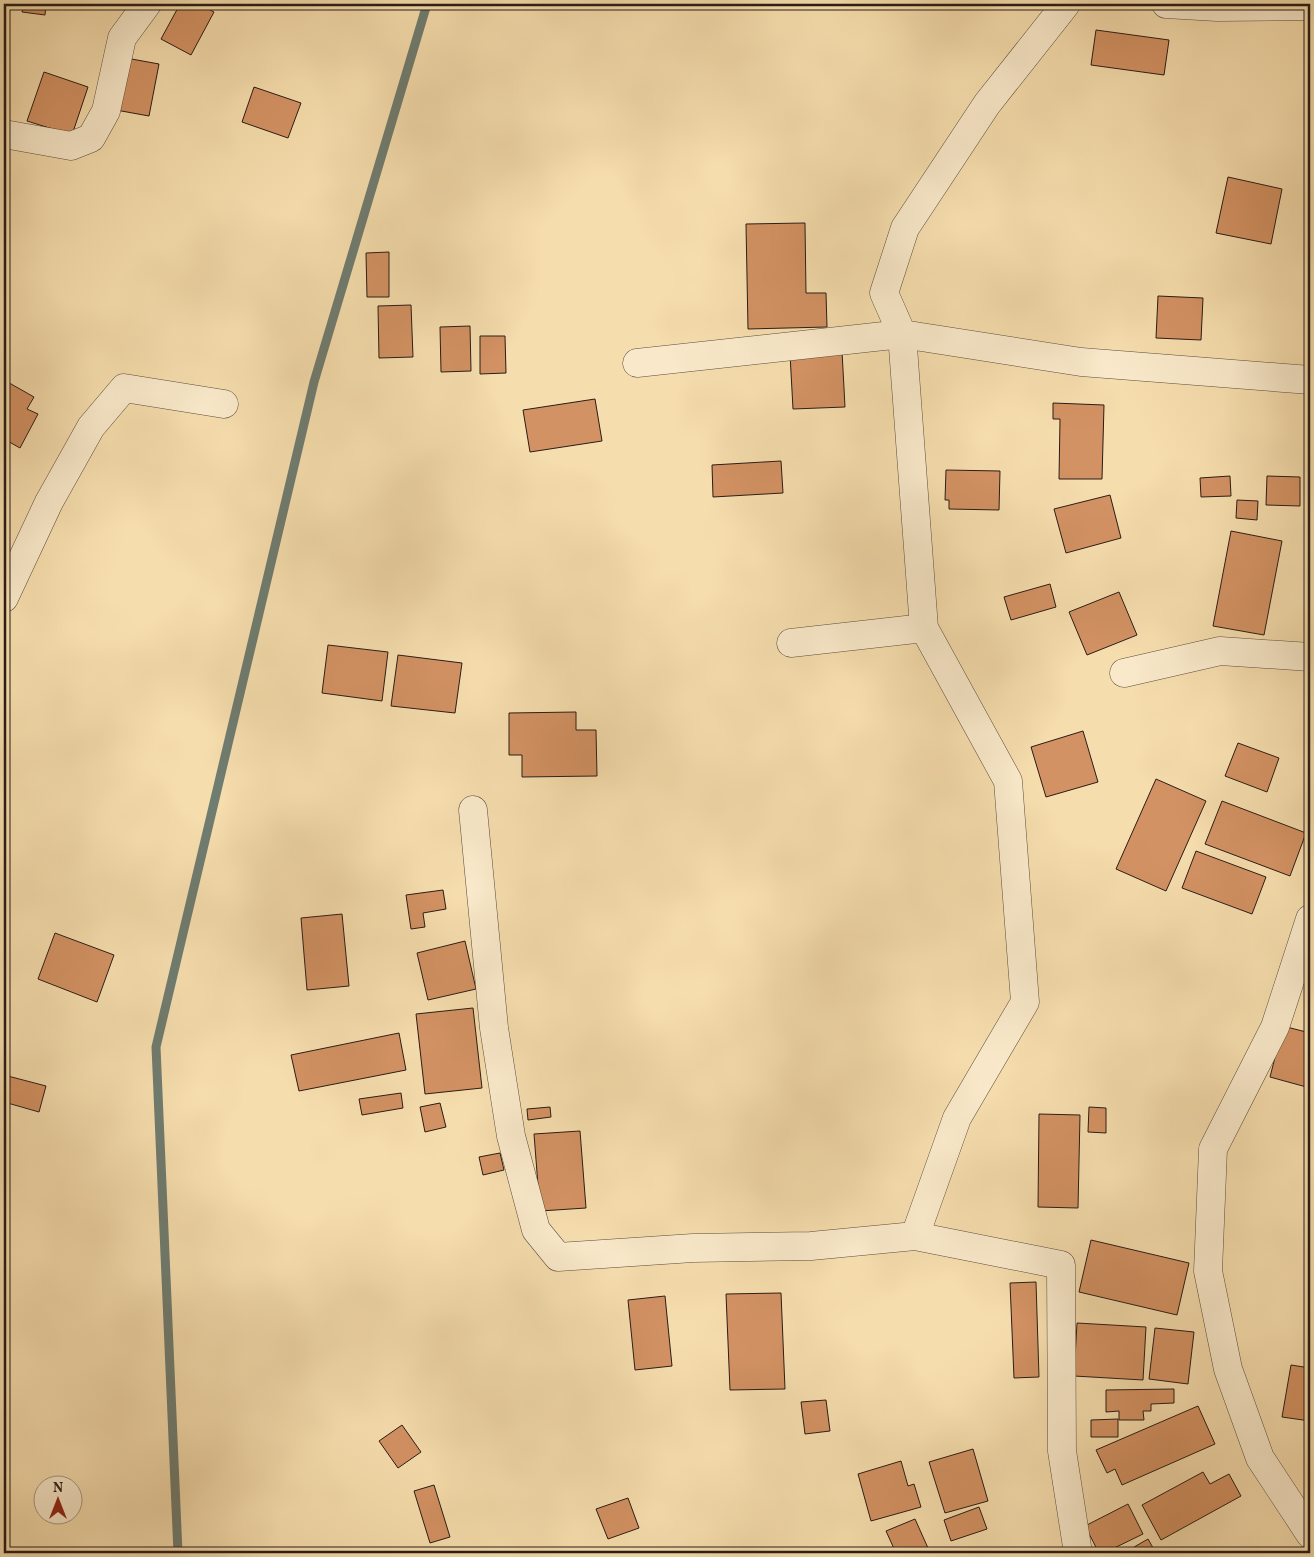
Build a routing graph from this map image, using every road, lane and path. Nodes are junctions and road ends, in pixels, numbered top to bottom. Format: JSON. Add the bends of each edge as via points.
{"nodes":[{"id":1,"x":147,"y":4,"type":"edge"},
{"id":2,"x":1066,"y":4,"type":"edge"},
{"id":3,"x":1166,"y":4,"type":"edge"},
{"id":4,"x":1310,"y":6,"type":"edge"},
{"id":5,"x":4,"y":134,"type":"edge"},
{"id":6,"x":902,"y":334,"type":"junction"},
{"id":7,"x":637,"y":363,"type":"dead end"},
{"id":8,"x":1310,"y":380,"type":"edge"},
{"id":9,"x":224,"y":404,"type":"dead end"},
{"id":10,"x":4,"y":598,"type":"edge"},
{"id":11,"x":924,"y":628,"type":"junction"},
{"id":12,"x":791,"y":643,"type":"dead end"},
{"id":13,"x":1310,"y":658,"type":"edge"},
{"id":14,"x":1124,"y":673,"type":"dead end"},
{"id":15,"x":473,"y":810,"type":"dead end"},
{"id":16,"x":1310,"y":919,"type":"edge"},
{"id":17,"x":915,"y":1236,"type":"junction"},
{"id":18,"x":1310,"y":1534,"type":"edge"},
{"id":19,"x":1078,"y":1553,"type":"edge"}],
"edges":[{"from":1,"to":5,"type":"street","via":[[122,38],[106,111],[91,138],[71,146]]},
{"from":2,"to":6,"type":"street","via":[[987,104],[906,228],[884,293]]},
{"from":3,"to":4,"type":"street"},
{"from":6,"to":7,"type":"street"},
{"from":6,"to":8,"type":"street","via":[[1081,362]]},
{"from":6,"to":11,"type":"street"},
{"from":9,"to":10,"type":"street","via":[[124,388],[92,427],[49,502]]},
{"from":11,"to":12,"type":"street"},
{"from":11,"to":17,"type":"street","via":[[1008,781],[1025,1002],[958,1118]]},
{"from":13,"to":14,"type":"street","via":[[1220,650]]},
{"from":15,"to":17,"type":"street","via":[[494,1028],[511,1136],[536,1230],[558,1257],[693,1248],[811,1246]]},
{"from":16,"to":18,"type":"street","via":[[1275,1027],[1213,1149],[1208,1271],[1228,1369],[1260,1458]]},
{"from":17,"to":19,"type":"street","via":[[1061,1265],[1062,1451]]}]}
